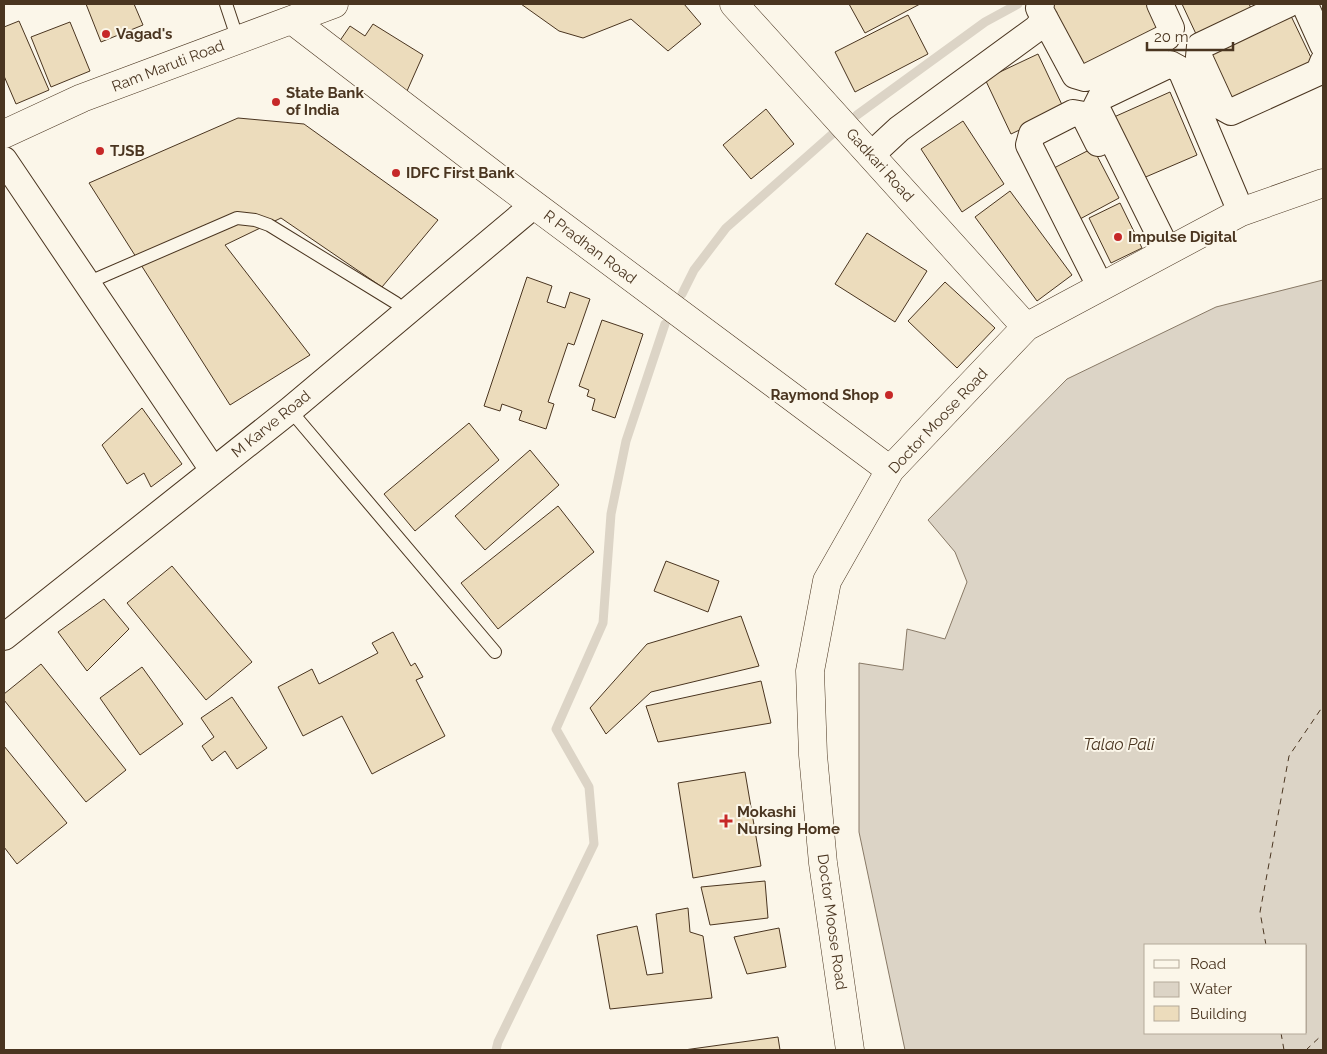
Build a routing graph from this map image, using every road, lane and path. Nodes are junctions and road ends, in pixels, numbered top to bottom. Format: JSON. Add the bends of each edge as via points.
{"nodes":[{"id":1,"x":226,"y":4,"type":"edge"},
{"id":2,"x":334,"y":4,"type":"edge"},
{"id":3,"x":734,"y":4,"type":"edge"},
{"id":4,"x":1160,"y":4,"type":"edge"},
{"id":5,"x":1288,"y":4,"type":"edge"},
{"id":6,"x":1303,"y":4,"type":"edge"},
{"id":7,"x":1322,"y":4,"type":"edge"},
{"id":8,"x":1323,"y":8,"type":"edge"},
{"id":9,"x":1041,"y":17,"type":"edge"},
{"id":10,"x":292,"y":20,"type":"junction"},
{"id":11,"x":238,"y":40,"type":"junction"},
{"id":12,"x":1323,"y":45,"type":"edge"},
{"id":13,"x":1323,"y":62,"type":"edge"},
{"id":14,"x":1078,"y":98,"type":"dead end"},
{"id":15,"x":4,"y":134,"type":"edge"},
{"id":16,"x":871,"y":155,"type":"junction"},
{"id":17,"x":4,"y":160,"type":"edge"},
{"id":18,"x":1323,"y":183,"type":"edge"},
{"id":19,"x":534,"y":205,"type":"junction"},
{"id":20,"x":1241,"y":212,"type":"junction"},
{"id":21,"x":1161,"y":254,"type":"junction"},
{"id":22,"x":87,"y":283,"type":"junction"},
{"id":23,"x":1100,"y":286,"type":"junction"},
{"id":24,"x":396,"y":304,"type":"dead end"},
{"id":25,"x":1026,"y":327,"type":"junction"},
{"id":26,"x":290,"y":410,"type":"junction"},
{"id":27,"x":214,"y":470,"type":"junction"},
{"id":28,"x":890,"y":470,"type":"junction"},
{"id":29,"x":4,"y":637,"type":"edge"},
{"id":30,"x":495,"y":652,"type":"dead end"},
{"id":31,"x":850,"y":1050,"type":"edge"}],
"edges":[{"from":1,"to":11,"type":"lane"},
{"from":2,"to":10,"type":"street","name":"Ram Maruti Road"},
{"from":3,"to":16,"type":"street","name":"Gadkari Road"},
{"from":4,"to":9,"type":"street","via":[[1172,28],[1167,37],[1085,78],[1075,76]]},
{"from":5,"to":13,"type":"street","via":[[1200,46],[1199,57],[1222,106],[1231,112],[1319,72]]},
{"from":6,"to":12,"type":"street"},
{"from":7,"to":8,"type":"street"},
{"from":9,"to":14,"type":"street"},
{"from":9,"to":16,"type":"street","via":[[899,129]]},
{"from":10,"to":11,"type":"street","name":"Ram Maruti Road"},
{"from":10,"to":19,"type":"street","name":"R Pradhan Road"},
{"from":11,"to":15,"type":"street","name":"Ram Maruti Road","via":[[82,98]]},
{"from":16,"to":25,"type":"street","name":"Gadkari Road"},
{"from":17,"to":22,"type":"street"},
{"from":18,"to":20,"type":"street","name":"Doctor Moose Road"},
{"from":19,"to":26,"type":"street","name":"M Karve Road"},
{"from":19,"to":28,"type":"street","name":"R Pradhan Road"},
{"from":20,"to":21,"type":"street","name":"Doctor Moose Road"},
{"from":20,"to":21,"type":"street","via":[[1181,70],[1170,64],[1101,97],[1096,107]]},
{"from":21,"to":23,"type":"street","name":"Doctor Moose Road"},
{"from":21,"to":23,"type":"street","via":[[1084,114],[1072,113],[1032,134],[1028,145]]},
{"from":22,"to":24,"type":"lane","via":[[237,218],[269,225]]},
{"from":22,"to":27,"type":"street"},
{"from":23,"to":25,"type":"street","name":"Doctor Moose Road"},
{"from":25,"to":28,"type":"street","name":"Doctor Moose Road"},
{"from":26,"to":27,"type":"street","name":"M Karve Road"},
{"from":26,"to":30,"type":"lane"},
{"from":27,"to":29,"type":"street","name":"M Karve Road"},
{"from":28,"to":31,"type":"street","name":"Doctor Moose Road","via":[[827,581],[810,671],[813,755],[823,863]]}]}
